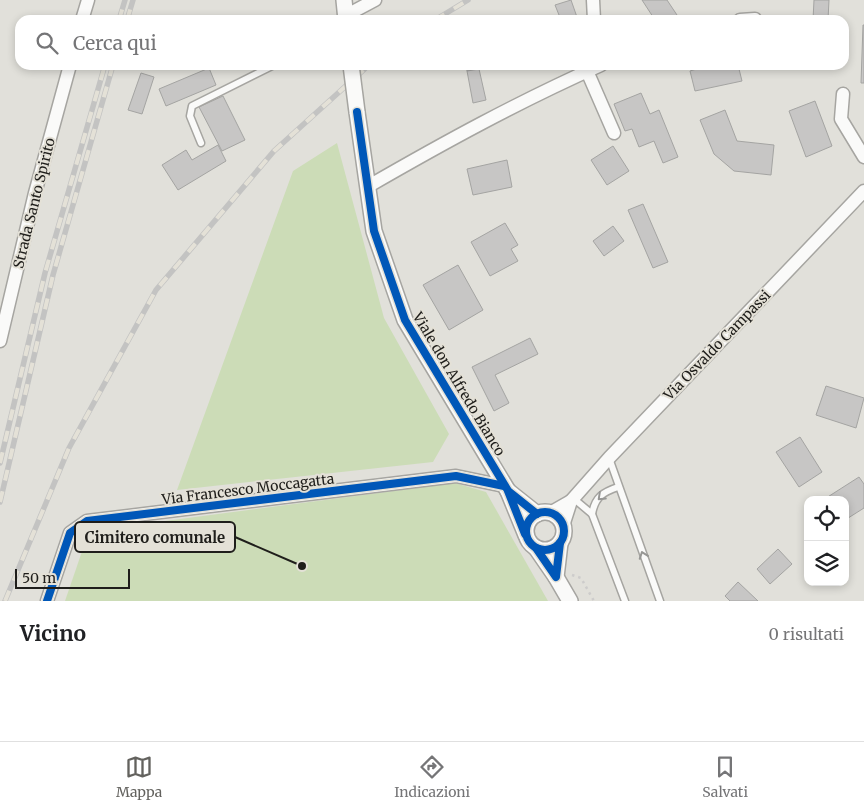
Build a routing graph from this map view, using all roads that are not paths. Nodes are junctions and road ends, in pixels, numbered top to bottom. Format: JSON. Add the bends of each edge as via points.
{"nodes":[{"id":1,"x":88,"y":0,"type":"edge"},
{"id":2,"x":344,"y":0,"type":"edge"},
{"id":3,"x":375,"y":0,"type":"edge"},
{"id":4,"x":593,"y":0,"type":"edge"},
{"id":5,"x":84,"y":15,"type":"edge"},
{"id":6,"x":346,"y":15,"type":"edge"},
{"id":7,"x":351,"y":15,"type":"edge"},
{"id":8,"x":594,"y":15,"type":"edge"},
{"id":9,"x":69,"y":70,"type":"edge"},
{"id":10,"x":264,"y":70,"type":"edge"},
{"id":11,"x":352,"y":70,"type":"edge"},
{"id":12,"x":589,"y":70,"type":"edge"},
{"id":13,"x":596,"y":70,"type":"edge"},
{"id":14,"x":843,"y":94,"type":"dead end"},
{"id":15,"x":614,"y":133,"type":"dead end"},
{"id":16,"x":201,"y":143,"type":"dead end"},
{"id":17,"x":864,"y":157,"type":"edge"},
{"id":18,"x":367,"y":188,"type":"junction"},
{"id":19,"x":864,"y":191,"type":"edge"},
{"id":20,"x":0,"y":341,"type":"edge"},
{"id":21,"x":609,"y":458,"type":"junction"},
{"id":22,"x":618,"y":487,"type":"junction"},
{"id":23,"x":506,"y":488,"type":"junction"},
{"id":24,"x":572,"y":499,"type":"junction"},
{"id":25,"x":544,"y":513,"type":"junction"},
{"id":26,"x":592,"y":514,"type":"junction"},
{"id":27,"x":563,"y":526,"type":"junction"},
{"id":28,"x":526,"y":535,"type":"junction"},
{"id":29,"x":560,"y":543,"type":"junction"},
{"id":30,"x":536,"y":548,"type":"junction"},
{"id":31,"x":556,"y":577,"type":"junction"},
{"id":32,"x":47,"y":601,"type":"edge"},
{"id":33,"x":570,"y":601,"type":"edge"},
{"id":34,"x":625,"y":601,"type":"edge"},
{"id":35,"x":660,"y":601,"type":"edge"}],
"edges":[{"from":1,"to":5,"type":"street"},
{"from":2,"to":6,"type":"street"},
{"from":3,"to":7,"type":"street"},
{"from":4,"to":8,"type":"street"},
{"from":9,"to":20,"type":"street","name":"Strada Santo Spirito","via":[[35,192]]},
{"from":10,"to":16,"type":"lane","via":[[192,106],[190,116]]},
{"from":11,"to":18,"type":"street","name":"Viale don Alfredo Bianco","bridge":true},
{"from":12,"to":18,"type":"street","via":[[479,123]]},
{"from":13,"to":15,"type":"street"},
{"from":14,"to":17,"type":"street","via":[[841,118]]},
{"from":18,"to":23,"type":"street","name":"Viale don Alfredo Bianco","via":[[374,230],[405,320]]},
{"from":19,"to":21,"type":"street","name":"Via Osvaldo Campassi"},
{"from":21,"to":22,"type":"lane"},
{"from":21,"to":24,"type":"street","name":"Via Osvaldo Campassi"},
{"from":22,"to":26,"type":"lane","one_way":true,"via":[[603,492],[594,503]]},
{"from":35,"to":22,"type":"lane","one_way":true},
{"from":23,"to":25,"type":"street","name":"Viale don Alfredo Bianco"},
{"from":23,"to":28,"type":"street","name":"Viale don Alfredo Bianco"},
{"from":23,"to":32,"type":"street","name":"Via Francesco Moccagatta","via":[[456,476],[87,522],[70,533]]},
{"from":24,"to":25,"type":"street","name":"Via Osvaldo Campassi"},
{"from":24,"to":26,"type":"lane"},
{"from":24,"to":27,"type":"street","name":"Via Osvaldo Campassi"},
{"from":25,"to":27,"type":"street","via":[[556,516]]},
{"from":25,"to":28,"type":"street","via":[[528,522]]},
{"from":26,"to":34,"type":"lane"},
{"from":27,"to":29,"type":"street"},
{"from":28,"to":30,"type":"street"},
{"from":29,"to":30,"type":"street","via":[[544,551]]},
{"from":29,"to":31,"type":"street"},
{"from":30,"to":31,"type":"street"},
{"from":31,"to":33,"type":"street"}]}
